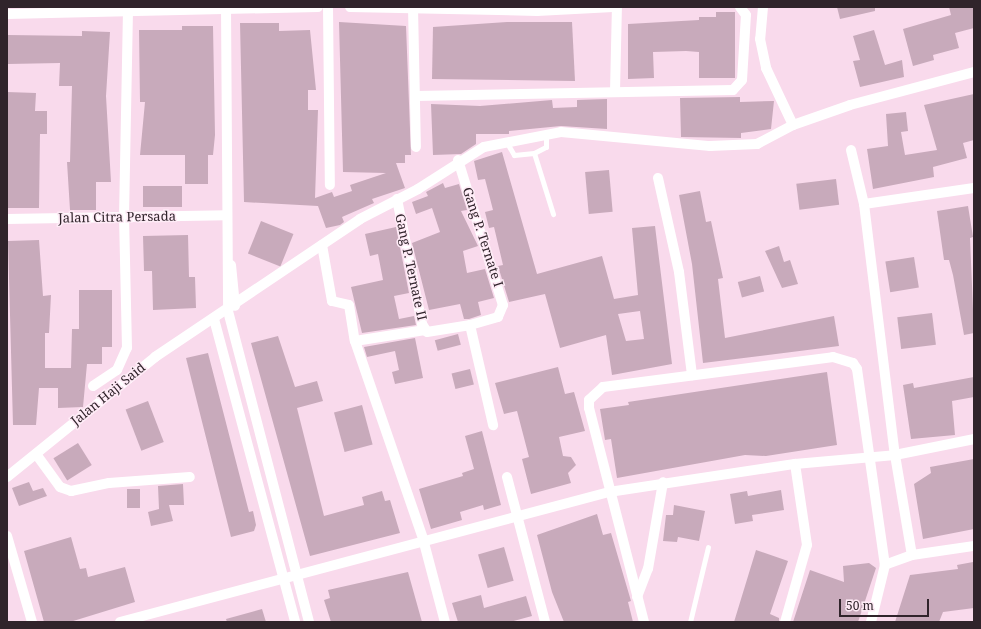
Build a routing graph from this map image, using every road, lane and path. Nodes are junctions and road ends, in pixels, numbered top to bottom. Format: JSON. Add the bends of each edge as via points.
{"nodes":[{"id":1,"x":318,"y":7,"type":"edge"},
{"id":2,"x":328,"y":7,"type":"edge"},
{"id":3,"x":350,"y":7,"type":"edge"},
{"id":4,"x":613,"y":7,"type":"edge"},
{"id":5,"x":617,"y":7,"type":"edge"},
{"id":6,"x":740,"y":7,"type":"edge"},
{"id":7,"x":763,"y":7,"type":"edge"},
{"id":8,"x":128,"y":8,"type":"edge"},
{"id":9,"x":413,"y":8,"type":"edge"},
{"id":10,"x":226,"y":9,"type":"edge"},
{"id":11,"x":537,"y":9,"type":"edge"},
{"id":12,"x":13,"y":12,"type":"edge"},
{"id":13,"x":974,"y":72,"type":"edge"},
{"id":14,"x":615,"y":92,"type":"junction"},
{"id":15,"x":416,"y":96,"type":"junction"},
{"id":16,"x":794,"y":125,"type":"junction"},
{"id":17,"x":546,"y":134,"type":"junction"},
{"id":18,"x":505,"y":140,"type":"junction"},
{"id":19,"x":416,"y":147,"type":"dead end"},
{"id":20,"x":851,"y":150,"type":"dead end"},
{"id":21,"x":534,"y":153,"type":"junction"},
{"id":22,"x":458,"y":160,"type":"junction"},
{"id":23,"x":658,"y":178,"type":"dead end"},
{"id":24,"x":330,"y":185,"type":"dead end"},
{"id":25,"x":974,"y":188,"type":"edge"},
{"id":26,"x":397,"y":199,"type":"junction"},
{"id":27,"x":864,"y":204,"type":"junction"},
{"id":28,"x":553,"y":214,"type":"dead end"},
{"id":29,"x":227,"y":215,"type":"junction"},
{"id":30,"x":124,"y":218,"type":"junction"},
{"id":31,"x":7,"y":219,"type":"edge"},
{"id":32,"x":322,"y":245,"type":"junction"},
{"id":33,"x":231,"y":309,"type":"junction"},
{"id":34,"x":214,"y":319,"type":"junction"},
{"id":35,"x":470,"y":325,"type":"junction"},
{"id":36,"x":426,"y":331,"type":"junction"},
{"id":37,"x":355,"y":341,"type":"junction"},
{"id":38,"x":692,"y":374,"type":"junction"},
{"id":39,"x":93,"y":386,"type":"dead end"},
{"id":40,"x":493,"y":425,"type":"dead end"},
{"id":41,"x":974,"y":439,"type":"edge"},
{"id":42,"x":36,"y":454,"type":"junction"},
{"id":43,"x":895,"y":455,"type":"junction"},
{"id":44,"x":870,"y":458,"type":"junction"},
{"id":45,"x":795,"y":464,"type":"junction"},
{"id":46,"x":7,"y":477,"type":"edge"},
{"id":47,"x":190,"y":477,"type":"dead end"},
{"id":48,"x":507,"y":477,"type":"dead end"},
{"id":49,"x":663,"y":482,"type":"junction"},
{"id":50,"x":609,"y":492,"type":"junction"},
{"id":51,"x":518,"y":516,"type":"junction"},
{"id":52,"x":7,"y":536,"type":"edge"},
{"id":53,"x":423,"y":539,"type":"junction"},
{"id":54,"x":974,"y":546,"type":"edge"},
{"id":55,"x":708,"y":547,"type":"dead end"},
{"id":56,"x":912,"y":555,"type":"junction"},
{"id":57,"x":885,"y":565,"type":"junction"},
{"id":58,"x":297,"y":575,"type":"junction"},
{"id":59,"x":284,"y":578,"type":"junction"},
{"id":60,"x":637,"y":597,"type":"junction"},
{"id":61,"x":32,"y":622,"type":"edge"},
{"id":62,"x":120,"y":622,"type":"edge"},
{"id":63,"x":295,"y":622,"type":"edge"},
{"id":64,"x":309,"y":622,"type":"edge"},
{"id":65,"x":445,"y":622,"type":"edge"},
{"id":66,"x":545,"y":622,"type":"edge"},
{"id":67,"x":644,"y":622,"type":"edge"},
{"id":68,"x":690,"y":622,"type":"edge"},
{"id":69,"x":785,"y":622,"type":"edge"},
{"id":70,"x":871,"y":622,"type":"edge"}],
"edges":[{"from":1,"to":10,"type":"street"},
{"from":2,"to":24,"type":"street"},
{"from":3,"to":9,"type":"street"},
{"from":4,"to":11,"type":"street"},
{"from":5,"to":14,"type":"street"},
{"from":6,"to":14,"type":"street","via":[[746,15],[740,86],[733,90]]},
{"from":7,"to":16,"type":"street","via":[[760,39],[766,68]]},
{"from":8,"to":10,"type":"street"},
{"from":8,"to":12,"type":"street"},
{"from":8,"to":30,"type":"street"},
{"from":9,"to":11,"type":"street"},
{"from":9,"to":15,"type":"street"},
{"from":10,"to":29,"type":"street"},
{"from":13,"to":16,"type":"street","name":"Jalan Haji Said","via":[[850,105]]},
{"from":14,"to":15,"type":"street"},
{"from":15,"to":19,"type":"street"},
{"from":16,"to":17,"type":"street","name":"Jalan Haji Said","via":[[770,139],[749,144],[703,145],[580,132]]},
{"from":17,"to":18,"type":"street","name":"Jalan Haji Said"},
{"from":17,"to":21,"type":"lane","via":[[546,147]]},
{"from":18,"to":21,"type":"lane","via":[[514,155]]},
{"from":18,"to":22,"type":"street","name":"Jalan Haji Said"},
{"from":20,"to":27,"type":"street"},
{"from":21,"to":28,"type":"lane"},
{"from":22,"to":26,"type":"street","name":"Jalan Haji Said"},
{"from":22,"to":35,"type":"street","name":"Gang P. Ternate I","via":[[499,284],[502,314]]},
{"from":23,"to":38,"type":"street","via":[[679,272]]},
{"from":25,"to":27,"type":"street"},
{"from":26,"to":32,"type":"street","name":"Jalan Haji Said"},
{"from":26,"to":36,"type":"street","name":"Gang P. Ternate II","via":[[417,310]]},
{"from":27,"to":43,"type":"street"},
{"from":29,"to":30,"type":"street","name":"Jalan Citra Persada"},
{"from":29,"to":33,"type":"street"},
{"from":30,"to":31,"type":"street","name":"Jalan Citra Persada"},
{"from":30,"to":39,"type":"street","via":[[126,355],[117,370]]},
{"from":32,"to":33,"type":"street","name":"Jalan Haji Said"},
{"from":32,"to":37,"type":"street","via":[[332,301],[349,306]]},
{"from":33,"to":34,"type":"street","name":"Jalan Haji Said"},
{"from":33,"to":58,"type":"street"},
{"from":34,"to":42,"type":"street","name":"Jalan Haji Said","via":[[128,376]]},
{"from":34,"to":59,"type":"street"},
{"from":35,"to":36,"type":"street"},
{"from":35,"to":40,"type":"street"},
{"from":36,"to":37,"type":"street"},
{"from":37,"to":53,"type":"street"},
{"from":38,"to":44,"type":"street","via":[[842,357],[858,368]]},
{"from":38,"to":50,"type":"street","via":[[603,387],[594,392],[589,408]]},
{"from":41,"to":43,"type":"street"},
{"from":42,"to":46,"type":"street","name":"Jalan Haji Said"},
{"from":42,"to":47,"type":"street","via":[[60,487],[71,490],[109,482]]},
{"from":43,"to":44,"type":"street"},
{"from":43,"to":56,"type":"street"},
{"from":44,"to":45,"type":"street"},
{"from":44,"to":57,"type":"street"},
{"from":45,"to":49,"type":"street"},
{"from":45,"to":69,"type":"street","via":[[807,545]]},
{"from":48,"to":51,"type":"street"},
{"from":49,"to":50,"type":"street"},
{"from":49,"to":60,"type":"street","via":[[648,569]]},
{"from":50,"to":51,"type":"street"},
{"from":50,"to":60,"type":"street"},
{"from":51,"to":53,"type":"street"},
{"from":51,"to":66,"type":"street"},
{"from":52,"to":61,"type":"street"},
{"from":53,"to":58,"type":"street"},
{"from":53,"to":65,"type":"street"},
{"from":54,"to":56,"type":"street"},
{"from":55,"to":68,"type":"lane"},
{"from":56,"to":57,"type":"street"},
{"from":57,"to":70,"type":"street"},
{"from":58,"to":59,"type":"street"},
{"from":58,"to":64,"type":"street"},
{"from":59,"to":62,"type":"street"},
{"from":59,"to":63,"type":"street"},
{"from":60,"to":67,"type":"street"}]}
